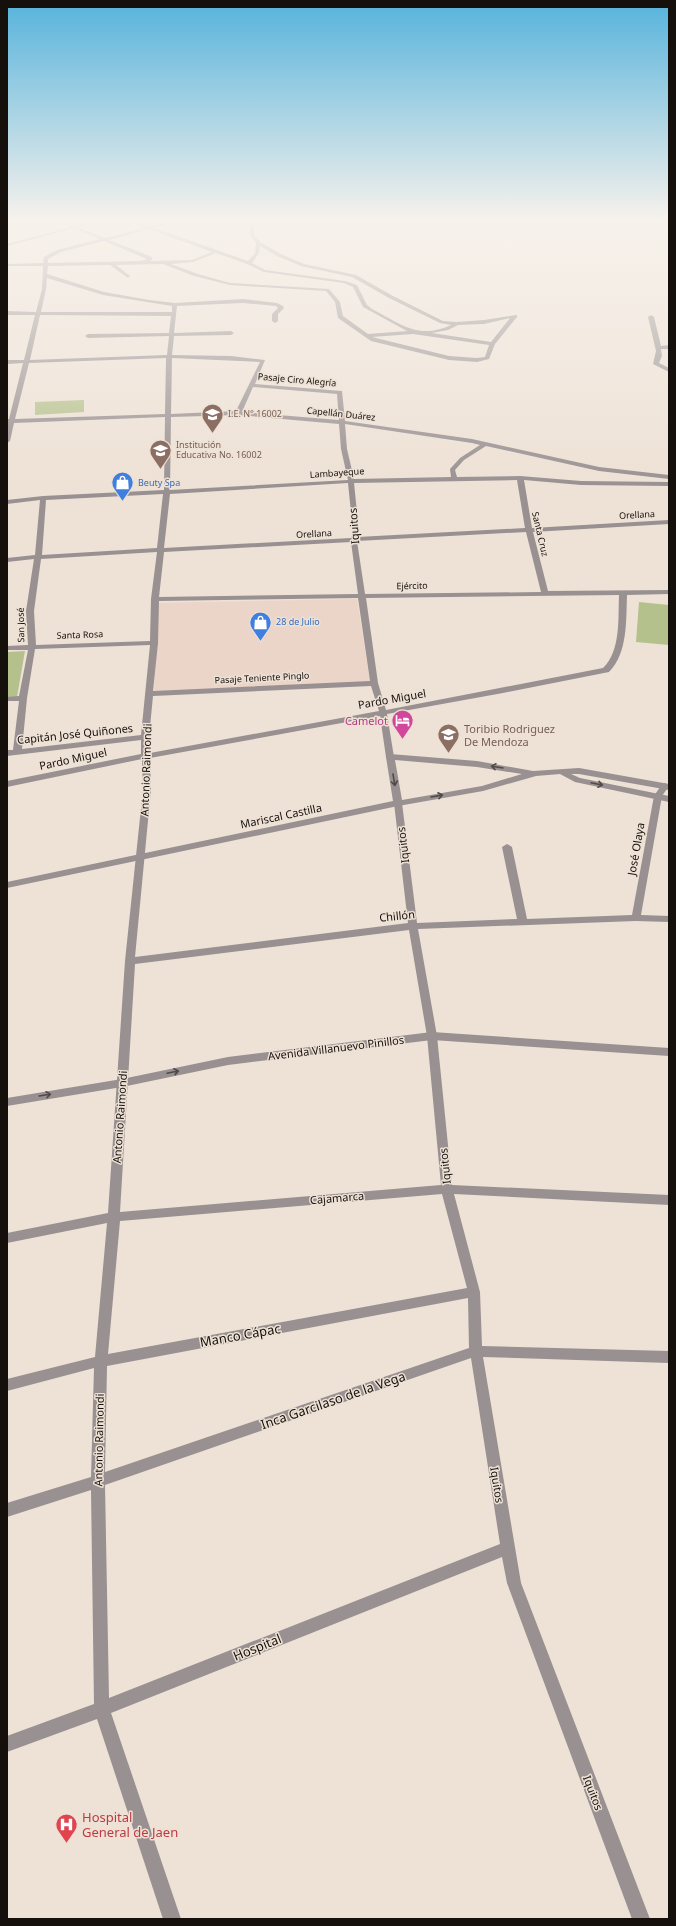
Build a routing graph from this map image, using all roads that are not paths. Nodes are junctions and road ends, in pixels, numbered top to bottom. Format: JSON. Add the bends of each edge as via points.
{"nodes":[{"id":1,"x":38,"y":310,"type":"edge"},
{"id":2,"x":174,"y":310,"type":"edge"},
{"id":3,"x":279,"y":310,"type":"edge"},
{"id":4,"x":341,"y":310,"type":"edge"},
{"id":5,"x":372,"y":310,"type":"edge"},
{"id":6,"x":417,"y":310,"type":"edge"},
{"id":7,"x":7,"y":313,"type":"edge"},
{"id":8,"x":37,"y":313,"type":"junction"},
{"id":9,"x":173,"y":314,"type":"junction"},
{"id":10,"x":651,"y":317,"type":"dead end"},
{"id":11,"x":275,"y":321,"type":"dead end"},
{"id":12,"x":457,"y":324,"type":"junction"},
{"id":13,"x":413,"y":332,"type":"junction"},
{"id":14,"x":231,"y":333,"type":"dead end"},
{"id":15,"x":425,"y":333,"type":"junction"},
{"id":16,"x":171,"y":334,"type":"junction"},
{"id":17,"x":88,"y":336,"type":"dead end"},
{"id":18,"x":368,"y":336,"type":"junction"},
{"id":19,"x":492,"y":344,"type":"junction"},
{"id":20,"x":669,"y":347,"type":"edge"},
{"id":21,"x":658,"y":348,"type":"junction"},
{"id":22,"x":169,"y":357,"type":"junction"},
{"id":23,"x":7,"y":362,"type":"edge"},
{"id":24,"x":26,"y":362,"type":"junction"},
{"id":25,"x":669,"y":370,"type":"edge"},
{"id":26,"x":251,"y":385,"type":"junction"},
{"id":27,"x":340,"y":392,"type":"joint"},
{"id":28,"x":238,"y":414,"type":"junction"},
{"id":29,"x":169,"y":416,"type":"junction"},
{"id":30,"x":10,"y":421,"type":"edge"},
{"id":31,"x":342,"y":422,"type":"junction"},
{"id":32,"x":7,"y":441,"type":"edge"},
{"id":33,"x":485,"y":444,"type":"junction"},
{"id":34,"x":669,"y":477,"type":"edge"},
{"id":35,"x":454,"y":478,"type":"junction"},
{"id":36,"x":520,"y":478,"type":"junction"},
{"id":37,"x":351,"y":481,"type":"junction"},
{"id":38,"x":669,"y":484,"type":"edge"},
{"id":39,"x":167,"y":491,"type":"junction"},
{"id":40,"x":43,"y":498,"type":"junction"},
{"id":41,"x":7,"y":502,"type":"edge"},
{"id":42,"x":669,"y":522,"type":"edge"},
{"id":43,"x":529,"y":530,"type":"junction"},
{"id":44,"x":354,"y":541,"type":"junction"},
{"id":45,"x":161,"y":551,"type":"junction"},
{"id":46,"x":38,"y":557,"type":"junction"},
{"id":47,"x":7,"y":560,"type":"edge"},
{"id":48,"x":545,"y":592,"type":"junction"},
{"id":49,"x":623,"y":592,"type":"junction"},
{"id":50,"x":669,"y":592,"type":"edge"},
{"id":51,"x":362,"y":597,"type":"junction"},
{"id":52,"x":155,"y":599,"type":"junction"},
{"id":53,"x":154,"y":643,"type":"junction"},
{"id":54,"x":32,"y":647,"type":"junction"},
{"id":55,"x":7,"y":648,"type":"edge"},
{"id":56,"x":374,"y":683,"type":"junction"},
{"id":57,"x":150,"y":694,"type":"junction"},
{"id":58,"x":23,"y":698,"type":"junction"},
{"id":59,"x":7,"y":699,"type":"edge"},
{"id":60,"x":383,"y":712,"type":"junction"},
{"id":61,"x":145,"y":737,"type":"junction"},
{"id":62,"x":18,"y":752,"type":"junction"},
{"id":63,"x":7,"y":753,"type":"edge"},
{"id":64,"x":145,"y":756,"type":"junction"},
{"id":65,"x":390,"y":757,"type":"junction"},
{"id":66,"x":560,"y":772,"type":"junction"},
{"id":67,"x":535,"y":773,"type":"junction"},
{"id":68,"x":7,"y":784,"type":"edge"},
{"id":69,"x":667,"y":787,"type":"edge"},
{"id":70,"x":658,"y":796,"type":"junction"},
{"id":71,"x":669,"y":799,"type":"edge"},
{"id":72,"x":398,"y":803,"type":"junction"},
{"id":73,"x":507,"y":847,"type":"dead end"},
{"id":74,"x":141,"y":858,"type":"junction"},
{"id":75,"x":7,"y":885,"type":"edge"},
{"id":76,"x":636,"y":918,"type":"junction"},
{"id":77,"x":669,"y":919,"type":"edge"},
{"id":78,"x":523,"y":923,"type":"junction"},
{"id":79,"x":413,"y":926,"type":"junction"},
{"id":80,"x":130,"y":961,"type":"junction"},
{"id":81,"x":432,"y":1036,"type":"junction"},
{"id":82,"x":669,"y":1052,"type":"edge"},
{"id":83,"x":122,"y":1083,"type":"junction"},
{"id":84,"x":7,"y":1102,"type":"edge"},
{"id":85,"x":447,"y":1189,"type":"junction"},
{"id":86,"x":669,"y":1200,"type":"edge"},
{"id":87,"x":114,"y":1218,"type":"junction"},
{"id":88,"x":7,"y":1238,"type":"edge"},
{"id":89,"x":474,"y":1292,"type":"junction"},
{"id":90,"x":476,"y":1350,"type":"junction"},
{"id":91,"x":669,"y":1356,"type":"edge"},
{"id":92,"x":100,"y":1361,"type":"junction"},
{"id":93,"x":7,"y":1385,"type":"edge"},
{"id":94,"x":98,"y":1481,"type":"junction"},
{"id":95,"x":7,"y":1510,"type":"edge"},
{"id":96,"x":507,"y":1548,"type":"junction"},
{"id":97,"x":102,"y":1709,"type":"junction"},
{"id":98,"x":7,"y":1744,"type":"edge"},
{"id":99,"x":172,"y":1919,"type":"edge"},
{"id":100,"x":641,"y":1919,"type":"edge"}],
"edges":[{"from":1,"to":8,"type":"street"},
{"from":2,"to":9,"type":"street","name":"Antonio Raimondi"},
{"from":3,"to":11,"type":"street","via":[[275,314]]},
{"from":4,"to":18,"type":"street","via":[[340,317]]},
{"from":5,"to":13,"type":"street"},
{"from":6,"to":12,"type":"street","via":[[442,322]]},
{"from":7,"to":8,"type":"street"},
{"from":8,"to":9,"type":"street"},
{"from":8,"to":24,"type":"street"},
{"from":9,"to":16,"type":"street","name":"Antonio Raimondi"},
{"from":10,"to":21,"type":"street"},
{"from":12,"to":15,"type":"street"},
{"from":12,"to":19,"type":"street","via":[[515,316]]},
{"from":13,"to":15,"type":"street"},
{"from":13,"to":18,"type":"street"},
{"from":14,"to":16,"type":"street"},
{"from":15,"to":19,"type":"street"},
{"from":16,"to":17,"type":"street"},
{"from":16,"to":22,"type":"street","name":"Antonio Raimondi"},
{"from":18,"to":19,"type":"street","via":[[373,340],[432,355],[477,360],[487,358]]},
{"from":20,"to":21,"type":"street"},
{"from":21,"to":25,"type":"street","via":[[656,364]]},
{"from":22,"to":24,"type":"street"},
{"from":22,"to":26,"type":"street","via":[[263,361]]},
{"from":22,"to":29,"type":"street","name":"Antonio Raimondi"},
{"from":23,"to":24,"type":"street"},
{"from":24,"to":30,"type":"street"},
{"from":26,"to":27,"type":"street","name":"Pasaje Ciro Alegría"},
{"from":26,"to":28,"type":"street"},
{"from":27,"to":31,"type":"street","name":"Iquitos"},
{"from":28,"to":29,"type":"street","name":"Capellán Duárez"},
{"from":28,"to":31,"type":"street","name":"Capellán Duárez"},
{"from":29,"to":30,"type":"street","name":"Capellán Duárez"},
{"from":29,"to":39,"type":"street","name":"Antonio Raimondi"},
{"from":30,"to":32,"type":"street"},
{"from":31,"to":33,"type":"street","name":"Capellán Duárez"},
{"from":31,"to":37,"type":"street","name":"Iquitos","via":[[344,449]]},
{"from":33,"to":34,"type":"street","name":"Capellán Duárez","via":[[599,469]]},
{"from":33,"to":35,"type":"street","via":[[462,458],[452,470]]},
{"from":35,"to":36,"type":"street","name":"Lambayeque"},
{"from":35,"to":37,"type":"street","name":"Lambayeque"},
{"from":36,"to":38,"type":"street","name":"Lambayeque","via":[[581,483]]},
{"from":36,"to":43,"type":"street","name":"Santa Cruz"},
{"from":37,"to":39,"type":"street","name":"Lambayeque"},
{"from":37,"to":44,"type":"street","name":"Iquitos","via":[[356,532]]},
{"from":39,"to":40,"type":"street","name":"Lambayeque"},
{"from":39,"to":45,"type":"street","name":"Antonio Raimondi"},
{"from":40,"to":41,"type":"street","name":"Lambayeque"},
{"from":40,"to":46,"type":"street","name":"San José"},
{"from":42,"to":43,"type":"street","name":"Orellana"},
{"from":43,"to":44,"type":"street","name":"Orellana"},
{"from":43,"to":48,"type":"street","name":"Santa Cruz"},
{"from":44,"to":45,"type":"street","name":"Orellana"},
{"from":44,"to":51,"type":"street","name":"Iquitos"},
{"from":45,"to":46,"type":"street","name":"Orellana"},
{"from":45,"to":52,"type":"street","name":"Antonio Raimondi"},
{"from":46,"to":47,"type":"street","name":"Orellana"},
{"from":46,"to":54,"type":"street","name":"San José","via":[[30,612]]},
{"from":48,"to":49,"type":"street","name":"Ejército"},
{"from":48,"to":51,"type":"street","name":"Ejército"},
{"from":49,"to":50,"type":"street","name":"Ejército"},
{"from":49,"to":60,"type":"street","name":"Pardo Miguel","via":[[618,647],[612,665],[606,670]]},
{"from":51,"to":52,"type":"street","name":"Ejército"},
{"from":51,"to":56,"type":"street","name":"Iquitos"},
{"from":52,"to":53,"type":"street","name":"Antonio Raimondi"},
{"from":53,"to":54,"type":"street","name":"Santa Rosa"},
{"from":53,"to":57,"type":"street","name":"Antonio Raimondi"},
{"from":54,"to":55,"type":"street","name":"Santa Rosa"},
{"from":54,"to":58,"type":"street","name":"San José"},
{"from":56,"to":57,"type":"street","name":"Pasaje Teniente Pinglo"},
{"from":56,"to":60,"type":"street","name":"Iquitos"},
{"from":57,"to":61,"type":"street","name":"Antonio Raimondi"},
{"from":58,"to":59,"type":"street"},
{"from":58,"to":62,"type":"street","name":"San José"},
{"from":60,"to":64,"type":"street","name":"Pardo Miguel"},
{"from":60,"to":65,"type":"street","name":"Iquitos"},
{"from":61,"to":62,"type":"street","name":"Capitán José Quiñones"},
{"from":61,"to":64,"type":"street","name":"Antonio Raimondi"},
{"from":62,"to":63,"type":"street","name":"Capitán José Quiñones"},
{"from":64,"to":68,"type":"street","name":"Pardo Miguel"},
{"from":64,"to":74,"type":"street","name":"Antonio Raimondi","via":[[147,789]]},
{"from":67,"to":65,"type":"street","one_way":true,"via":[[477,764]]},
{"from":65,"to":72,"type":"street","name":"Iquitos","one_way":true},
{"from":66,"to":67,"type":"street","name":"Mariscal Castilla"},
{"from":66,"to":69,"type":"street","name":"Mariscal Castilla","via":[[580,771]]},
{"from":66,"to":70,"type":"street","one_way":true,"via":[[578,780]]},
{"from":72,"to":67,"type":"street","name":"Mariscal Castilla","one_way":true,"via":[[483,788]]},
{"from":69,"to":70,"type":"street","name":"José Olaya"},
{"from":70,"to":71,"type":"street"},
{"from":70,"to":76,"type":"street","name":"José Olaya"},
{"from":72,"to":74,"type":"street","name":"Mariscal Castilla"},
{"from":72,"to":79,"type":"street","name":"Iquitos"},
{"from":73,"to":78,"type":"street"},
{"from":74,"to":75,"type":"street","name":"Mariscal Castilla"},
{"from":74,"to":80,"type":"street","name":"Antonio Raimondi"},
{"from":76,"to":77,"type":"street","name":"Chillón"},
{"from":76,"to":78,"type":"street","name":"Chillón"},
{"from":78,"to":79,"type":"street","name":"Chillón"},
{"from":79,"to":80,"type":"street","name":"Chillón"},
{"from":79,"to":81,"type":"street","name":"Iquitos"},
{"from":80,"to":83,"type":"street","name":"Antonio Raimondi"},
{"from":81,"to":82,"type":"street","name":"Avenida Villanuevo Pinillos"},
{"from":83,"to":81,"type":"street","name":"Avenida Villanuevo Pinillos","one_way":true,"via":[[228,1061]]},
{"from":81,"to":85,"type":"street","name":"Iquitos"},
{"from":84,"to":83,"type":"street","name":"Avenida Villanuevo Pinillos","one_way":true},
{"from":83,"to":87,"type":"street","name":"Antonio Raimondi"},
{"from":85,"to":86,"type":"street","name":"Cajamarca"},
{"from":85,"to":87,"type":"street","name":"Cajamarca"},
{"from":85,"to":89,"type":"street","name":"Iquitos"},
{"from":87,"to":88,"type":"street","name":"Cajamarca"},
{"from":87,"to":92,"type":"street","name":"Antonio Raimondi"},
{"from":89,"to":90,"type":"street","name":"Iquitos"},
{"from":89,"to":92,"type":"street","name":"Manco Cápac"},
{"from":90,"to":91,"type":"street","name":"Inca Garcilaso de la Vega"},
{"from":90,"to":94,"type":"street","name":"Inca Garcilaso de la Vega"},
{"from":90,"to":96,"type":"street","name":"Iquitos"},
{"from":92,"to":93,"type":"street","name":"Manco Cápac"},
{"from":92,"to":94,"type":"street","name":"Antonio Raimondi"},
{"from":94,"to":95,"type":"street","name":"Inca Garcilaso de la Vega"},
{"from":94,"to":97,"type":"street","name":"Antonio Raimondi"},
{"from":96,"to":97,"type":"street","name":"Hospital"},
{"from":96,"to":100,"type":"street","name":"Iquitos","via":[[514,1583]]},
{"from":97,"to":98,"type":"street","name":"Hospital"},
{"from":97,"to":99,"type":"street","name":"Antonio Raimondi"}]}
